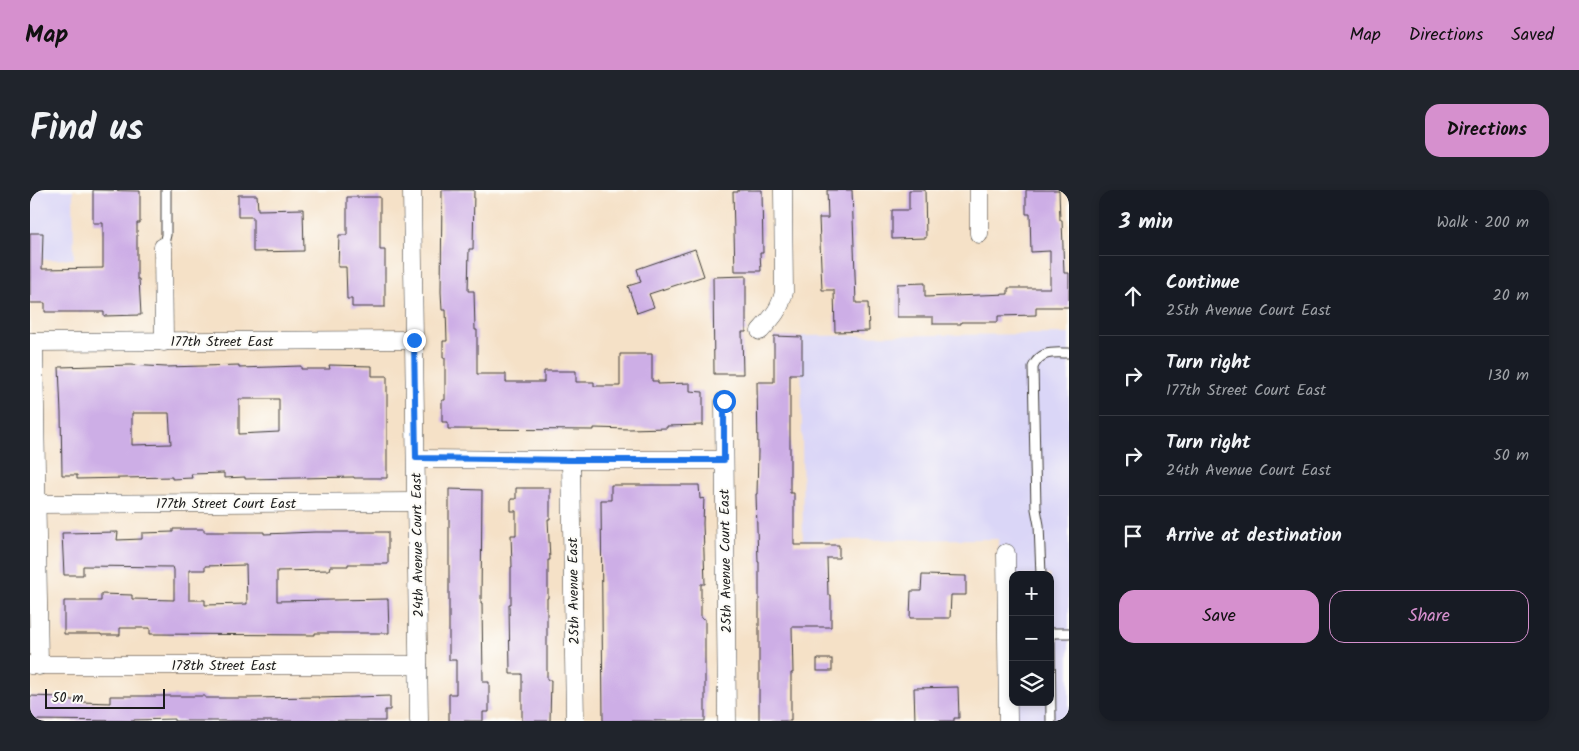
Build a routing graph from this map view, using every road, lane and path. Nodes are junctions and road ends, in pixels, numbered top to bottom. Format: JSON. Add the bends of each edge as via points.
{"nodes":[{"id":1,"x":166,"y":190,"type":"edge"},
{"id":2,"x":412,"y":190,"type":"edge"},
{"id":3,"x":783,"y":190,"type":"edge"},
{"id":4,"x":979,"y":190,"type":"edge"},
{"id":5,"x":979,"y":234,"type":"dead end"},
{"id":6,"x":163,"y":247,"type":"joint"},
{"id":7,"x":760,"y":331,"type":"dead end"},
{"id":8,"x":414,"y":340,"type":"junction"},
{"id":9,"x":32,"y":342,"type":"edge"},
{"id":10,"x":164,"y":342,"type":"junction"},
{"id":11,"x":1069,"y":353,"type":"edge"},
{"id":12,"x":724,"y":401,"type":"dead end"},
{"id":13,"x":416,"y":458,"type":"junction"},
{"id":14,"x":571,"y":460,"type":"junction"},
{"id":15,"x":724,"y":460,"type":"junction"},
{"id":16,"x":416,"y":502,"type":"junction"},
{"id":17,"x":36,"y":504,"type":"junction"},
{"id":18,"x":1006,"y":553,"type":"dead end"},
{"id":19,"x":1041,"y":571,"type":"edge"},
{"id":20,"x":1054,"y":632,"type":"edge"},
{"id":21,"x":1069,"y":633,"type":"edge"},
{"id":22,"x":1050,"y":661,"type":"edge"},
{"id":23,"x":418,"y":664,"type":"junction"},
{"id":24,"x":34,"y":666,"type":"edge"},
{"id":25,"x":419,"y":721,"type":"edge"},
{"id":26,"x":575,"y":721,"type":"edge"},
{"id":27,"x":727,"y":721,"type":"edge"},
{"id":28,"x":1008,"y":721,"type":"edge"},
{"id":29,"x":1051,"y":721,"type":"edge"}],
"edges":[{"from":1,"to":6,"type":"lane"},
{"from":2,"to":8,"type":"street","name":"24th Avenue Court East"},
{"from":3,"to":7,"type":"street","via":[[784,292],[782,304]]},
{"from":4,"to":5,"type":"street"},
{"from":6,"to":10,"type":"street"},
{"from":8,"to":10,"type":"street","name":"177th Street East"},
{"from":8,"to":13,"type":"street","name":"24th Avenue Court East"},
{"from":9,"to":10,"type":"street","name":"177th Street East"},
{"from":9,"to":17,"type":"street"},
{"from":11,"to":19,"type":"lane","via":[[1041,356],[1033,367]]},
{"from":12,"to":15,"type":"street","name":"25th Avenue Court East"},
{"from":13,"to":14,"type":"street"},
{"from":13,"to":16,"type":"street","name":"24th Avenue Court East"},
{"from":14,"to":15,"type":"street"},
{"from":14,"to":26,"type":"street","name":"25th Avenue East"},
{"from":15,"to":27,"type":"street","name":"25th Avenue Court East"},
{"from":16,"to":17,"type":"street","name":"177th Street Court East"},
{"from":16,"to":23,"type":"street","name":"24th Avenue Court East"},
{"from":17,"to":24,"type":"street"},
{"from":18,"to":28,"type":"street"},
{"from":20,"to":21,"type":"lane"},
{"from":22,"to":29,"type":"lane"},
{"from":23,"to":24,"type":"street","name":"178th Street East"},
{"from":23,"to":25,"type":"street","name":"24th Avenue Court East"}]}
